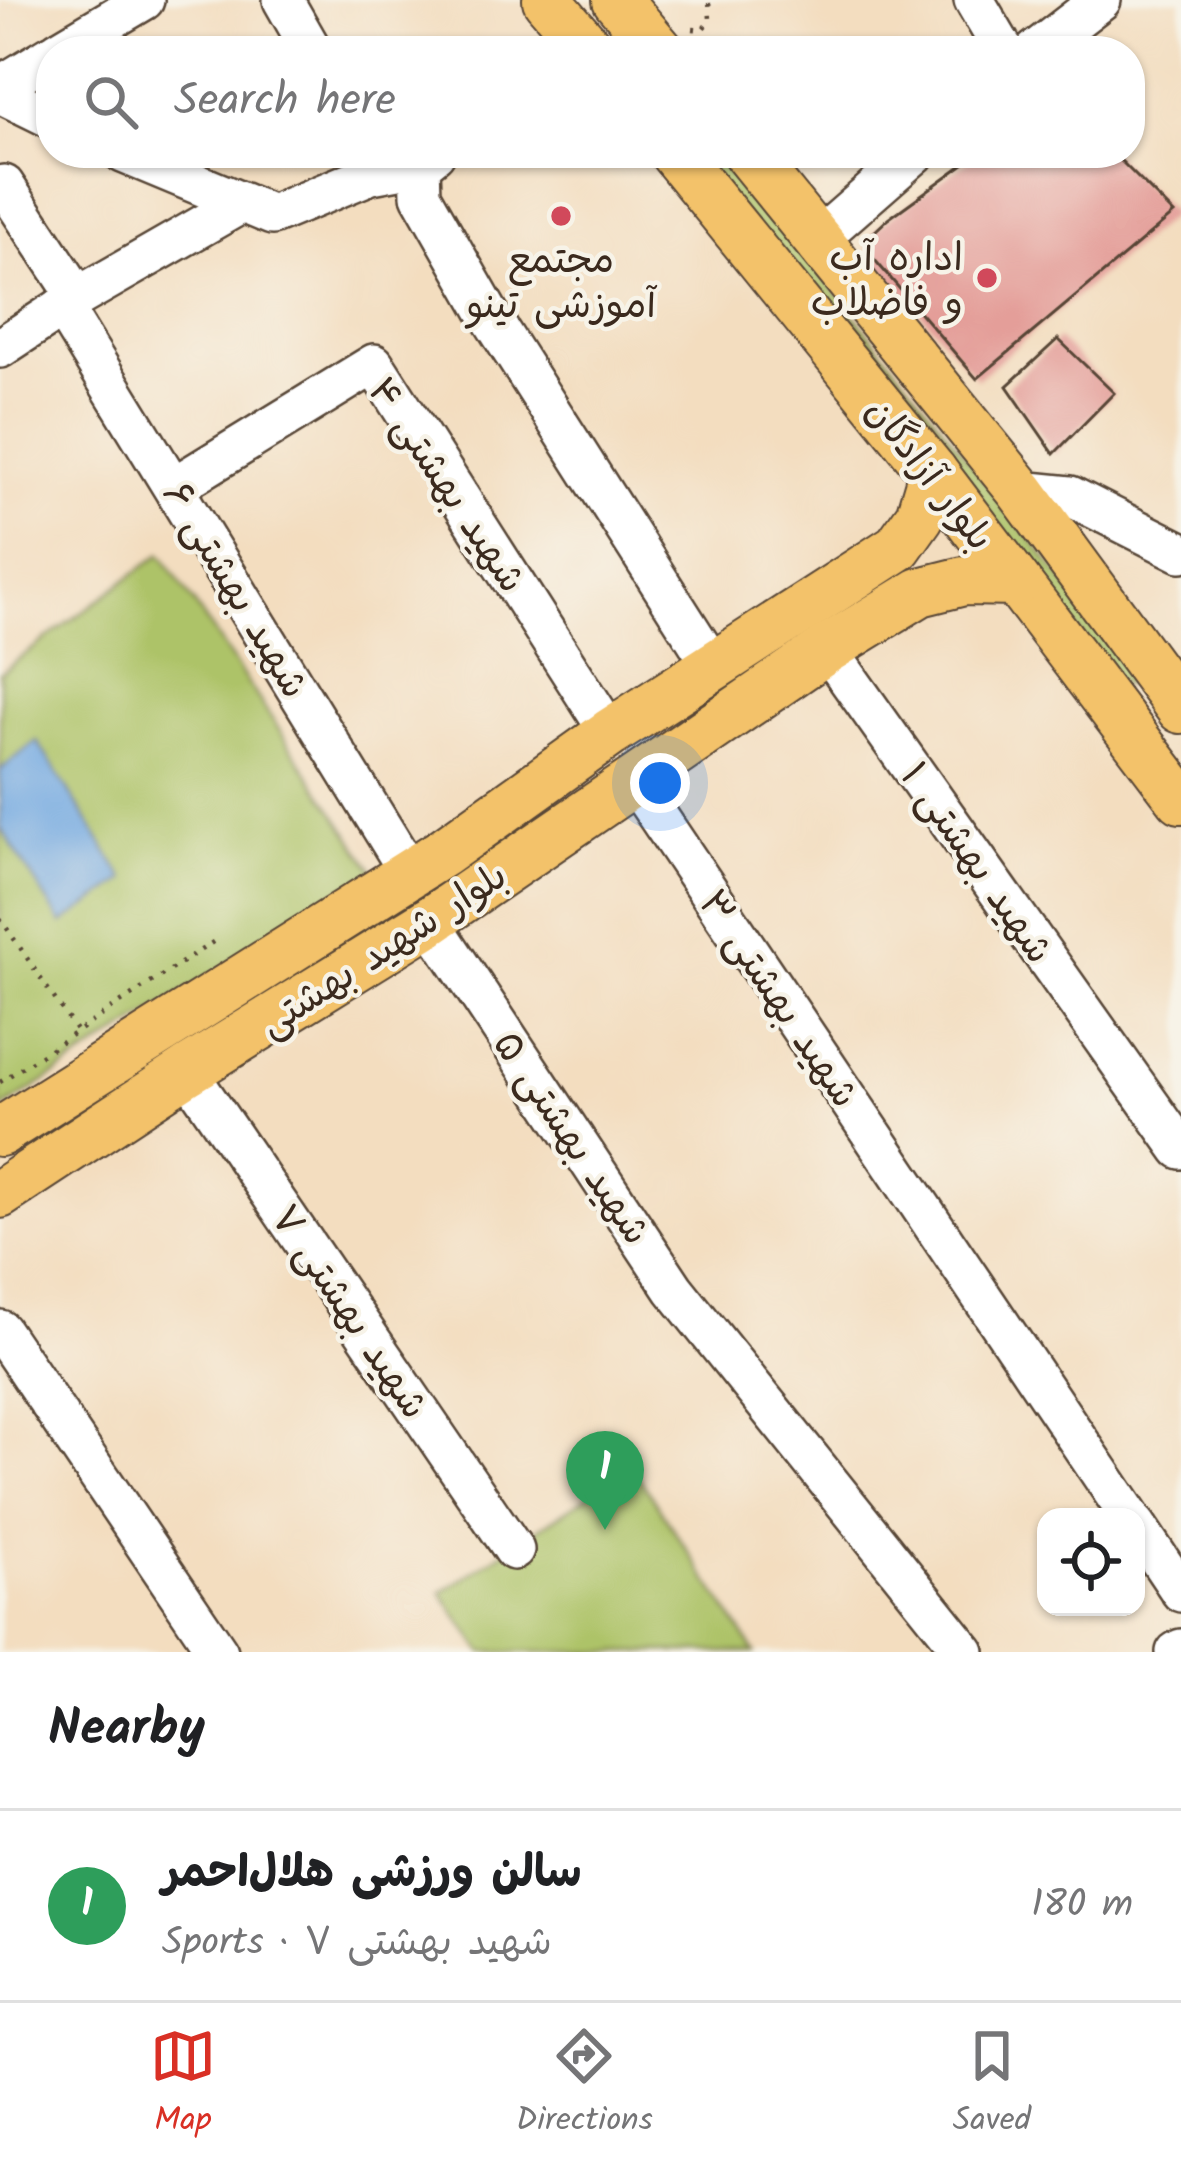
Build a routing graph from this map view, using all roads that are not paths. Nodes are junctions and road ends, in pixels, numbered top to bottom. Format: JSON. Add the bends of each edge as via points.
{"nodes":[{"id":1,"x":144,"y":0,"type":"edge"},
{"id":2,"x":283,"y":0,"type":"edge"},
{"id":3,"x":547,"y":0,"type":"edge"},
{"id":4,"x":617,"y":0,"type":"edge"},
{"id":5,"x":974,"y":0,"type":"edge"},
{"id":6,"x":1101,"y":0,"type":"edge"},
{"id":7,"x":84,"y":36,"type":"edge"},
{"id":8,"x":304,"y":36,"type":"edge"},
{"id":9,"x":572,"y":36,"type":"edge"},
{"id":10,"x":668,"y":36,"type":"edge"},
{"id":11,"x":995,"y":36,"type":"edge"},
{"id":12,"x":1054,"y":36,"type":"edge"},
{"id":13,"x":36,"y":65,"type":"edge"},
{"id":14,"x":0,"y":89,"type":"edge"},
{"id":15,"x":36,"y":109,"type":"edge"},
{"id":16,"x":159,"y":168,"type":"edge"},
{"id":17,"x":395,"y":168,"type":"edge"},
{"id":18,"x":426,"y":168,"type":"edge"},
{"id":19,"x":686,"y":168,"type":"edge"},
{"id":20,"x":759,"y":168,"type":"edge"},
{"id":21,"x":899,"y":168,"type":"edge"},
{"id":22,"x":0,"y":188,"type":"edge"},
{"id":23,"x":242,"y":203,"type":"junction"},
{"id":24,"x":818,"y":238,"type":"junction"},
{"id":25,"x":70,"y":302,"type":"junction"},
{"id":26,"x":0,"y":348,"type":"edge"},
{"id":27,"x":933,"y":472,"type":"junction"},
{"id":28,"x":175,"y":486,"type":"junction"},
{"id":29,"x":1021,"y":491,"type":"junction"},
{"id":30,"x":1181,"y":552,"type":"edge"},
{"id":31,"x":1016,"y":582,"type":"junction"},
{"id":32,"x":827,"y":649,"type":"junction"},
{"id":33,"x":713,"y":666,"type":"junction"},
{"id":34,"x":1181,"y":709,"type":"edge"},
{"id":35,"x":610,"y":733,"type":"junction"},
{"id":36,"x":1173,"y":769,"type":"edge"},
{"id":37,"x":634,"y":781,"type":"junction"},
{"id":38,"x":410,"y":872,"type":"junction"},
{"id":39,"x":430,"y":921,"type":"junction"},
{"id":40,"x":187,"y":1071,"type":"junction"},
{"id":41,"x":0,"y":1132,"type":"edge"},
{"id":42,"x":1181,"y":1149,"type":"edge"},
{"id":43,"x":0,"y":1194,"type":"edge"},
{"id":44,"x":0,"y":1330,"type":"edge"},
{"id":45,"x":1124,"y":1508,"type":"edge"},
{"id":46,"x":1145,"y":1539,"type":"edge"},
{"id":47,"x":514,"y":1550,"type":"dead end"},
{"id":48,"x":1181,"y":1592,"type":"edge"},
{"id":49,"x":218,"y":1652,"type":"edge"},
{"id":50,"x":965,"y":1652,"type":"edge"}],
"edges":[{"from":1,"to":7,"type":"street"},
{"from":2,"to":8,"type":"street"},
{"from":3,"to":9,"type":"main road"},
{"from":4,"to":10,"type":"main road"},
{"from":5,"to":11,"type":"street"},
{"from":6,"to":12,"type":"street"},
{"from":13,"to":14,"type":"street"},
{"from":14,"to":15,"type":"street"},
{"from":16,"to":23,"type":"street"},
{"from":17,"to":23,"type":"street","via":[[272,215]]},
{"from":18,"to":33,"type":"street","via":[[421,196]]},
{"from":19,"to":27,"type":"main road","name":"بلوار آزادگان"},
{"from":20,"to":24,"type":"main road","name":"بلوار آزادگان"},
{"from":21,"to":24,"type":"street"},
{"from":22,"to":25,"type":"street","name":"شهید بهشتی ۶"},
{"from":23,"to":25,"type":"street"},
{"from":24,"to":29,"type":"main road","name":"بلوار آزادگان"},
{"from":25,"to":26,"type":"street"},
{"from":25,"to":28,"type":"street","name":"شهید بهشتی ۶"},
{"from":27,"to":31,"type":"main road","name":"بلوار آزادگان"},
{"from":27,"to":33,"type":"main road","name":"بلوار شهید بهشتی","via":[[920,516],[898,547]]},
{"from":28,"to":35,"type":"street","name":"شهید بهشتی ۴","via":[[374,364]]},
{"from":28,"to":38,"type":"street","name":"شهید بهشتی ۶"},
{"from":29,"to":30,"type":"street","via":[[1070,496]]},
{"from":29,"to":34,"type":"main road","name":"بلوار آزادگان"},
{"from":31,"to":32,"type":"main road","name":"بلوار شهید بهشتی","via":[[964,581],[920,592]]},
{"from":31,"to":36,"type":"main road","name":"بلوار آزادگان"},
{"from":32,"to":37,"type":"main road","name":"بلوار شهید بهشتی"},
{"from":32,"to":42,"type":"street","name":"شهید بهشتی ۱"},
{"from":33,"to":35,"type":"main road","name":"بلوار شهید بهشتی"},
{"from":35,"to":38,"type":"main road","name":"بلوار شهید بهشتی"},
{"from":37,"to":39,"type":"main road","name":"بلوار شهید بهشتی"},
{"from":37,"to":45,"type":"street","name":"شهید بهشتی ۳"},
{"from":38,"to":39,"type":"main road"},
{"from":38,"to":41,"type":"main road","name":"بلوار شهید بهشتی"},
{"from":39,"to":40,"type":"main road","name":"بلوار شهید بهشتی"},
{"from":39,"to":50,"type":"street","name":"شهید بهشتی ۵","via":[[674,1289]]},
{"from":40,"to":43,"type":"main road","name":"بلوار شهید بهشتی"},
{"from":40,"to":47,"type":"street","name":"شهید بهشتی ۷"},
{"from":44,"to":49,"type":"street"},
{"from":46,"to":48,"type":"street"}]}
